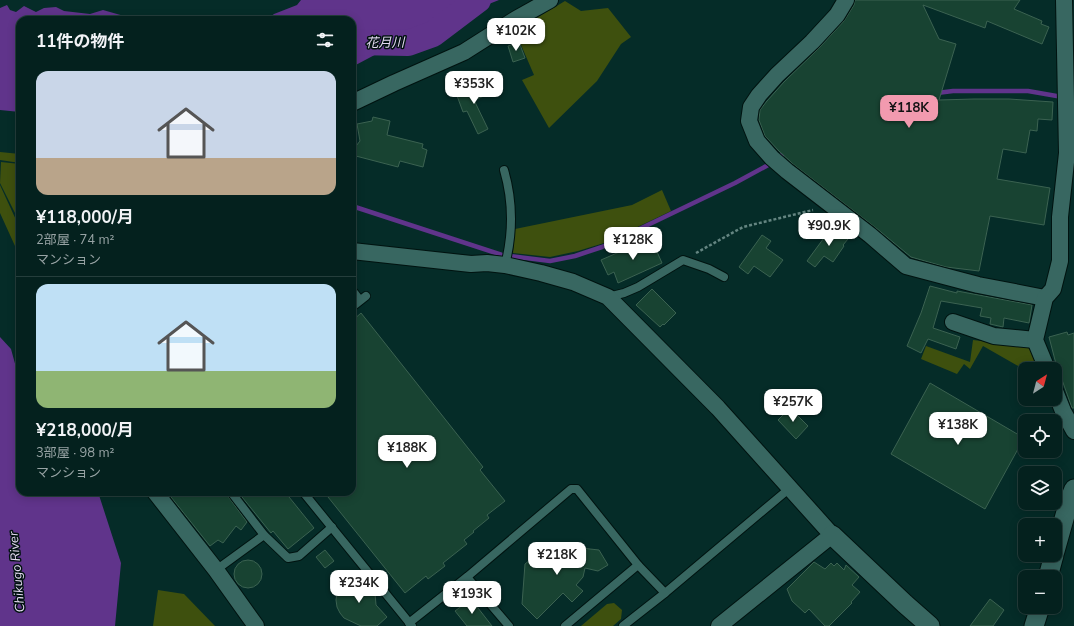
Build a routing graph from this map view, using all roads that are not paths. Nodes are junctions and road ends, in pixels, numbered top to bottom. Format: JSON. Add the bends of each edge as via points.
{"nodes":[{"id":1,"x":550,"y":0,"type":"edge"},
{"id":2,"x":846,"y":0,"type":"edge"},
{"id":3,"x":1064,"y":0,"type":"edge"},
{"id":4,"x":356,"y":101,"type":"edge"},
{"id":5,"x":504,"y":170,"type":"dead end"},
{"id":6,"x":356,"y":251,"type":"edge"},
{"id":7,"x":506,"y":260,"type":"junction"},
{"id":8,"x":724,"y":277,"type":"dead end"},
{"id":9,"x":356,"y":293,"type":"edge"},
{"id":10,"x":608,"y":297,"type":"junction"},
{"id":11,"x":1045,"y":298,"type":"junction"},
{"id":12,"x":356,"y":304,"type":"edge"},
{"id":13,"x":953,"y":322,"type":"dead end"},
{"id":14,"x":1035,"y":340,"type":"junction"},
{"id":15,"x":1043,"y":362,"type":"edge"},
{"id":16,"x":1061,"y":406,"type":"edge"},
{"id":17,"x":1074,"y":431,"type":"edge"},
{"id":18,"x":790,"y":488,"type":"junction"},
{"id":19,"x":1074,"y":489,"type":"edge"},
{"id":20,"x":158,"y":496,"type":"edge"},
{"id":21,"x":234,"y":496,"type":"edge"},
{"id":22,"x":306,"y":496,"type":"edge"},
{"id":23,"x":1062,"y":526,"type":"edge"},
{"id":24,"x":332,"y":528,"type":"junction"},
{"id":25,"x":264,"y":535,"type":"junction"},
{"id":26,"x":832,"y":535,"type":"junction"},
{"id":27,"x":638,"y":564,"type":"junction"},
{"id":28,"x":216,"y":570,"type":"junction"},
{"id":29,"x":467,"y":577,"type":"junction"},
{"id":30,"x":665,"y":593,"type":"junction"},
{"id":31,"x":1038,"y":614,"type":"edge"},
{"id":32,"x":410,"y":624,"type":"edge"},
{"id":33,"x":256,"y":626,"type":"edge"},
{"id":34,"x":509,"y":626,"type":"edge"},
{"id":35,"x":565,"y":626,"type":"edge"},
{"id":36,"x":623,"y":626,"type":"edge"},
{"id":37,"x":719,"y":626,"type":"edge"},
{"id":38,"x":930,"y":626,"type":"edge"},
{"id":39,"x":1034,"y":626,"type":"edge"}],
"edges":[{"from":1,"to":4,"type":"street","via":[[464,52]]},
{"from":2,"to":11,"type":"street","via":[[812,42],[777,75],[750,107],[748,121],[757,141],[774,160],[906,266],[978,285]]},
{"from":3,"to":11,"type":"street","via":[[1067,154],[1060,217],[1060,261],[1053,289]]},
{"from":5,"to":7,"type":"lane","via":[[509,185],[511,209]]},
{"from":6,"to":7,"type":"street","via":[[471,264]]},
{"from":7,"to":10,"type":"street","via":[[573,282]]},
{"from":8,"to":10,"type":"lane","via":[[683,260],[638,287]]},
{"from":9,"to":12,"type":"lane","via":[[363,298]]},
{"from":10,"to":18,"type":"street","via":[[718,408]]},
{"from":11,"to":14,"type":"street"},
{"from":13,"to":14,"type":"street","via":[[994,336]]},
{"from":14,"to":15,"type":"street"},
{"from":16,"to":17,"type":"street"},
{"from":18,"to":26,"type":"street"},
{"from":18,"to":30,"type":"lane"},
{"from":19,"to":23,"type":"street"},
{"from":20,"to":28,"type":"street"},
{"from":21,"to":25,"type":"lane"},
{"from":22,"to":24,"type":"lane"},
{"from":24,"to":25,"type":"lane","via":[[299,556],[288,558]]},
{"from":24,"to":32,"type":"lane"},
{"from":25,"to":28,"type":"lane"},
{"from":26,"to":37,"type":"street"},
{"from":26,"to":38,"type":"street"},
{"from":27,"to":29,"type":"lane","via":[[577,489],[571,489]]},
{"from":27,"to":30,"type":"lane"},
{"from":27,"to":35,"type":"lane"},
{"from":28,"to":33,"type":"street"},
{"from":29,"to":32,"type":"lane"},
{"from":29,"to":34,"type":"lane"},
{"from":30,"to":36,"type":"lane"},
{"from":31,"to":39,"type":"street"}]}
